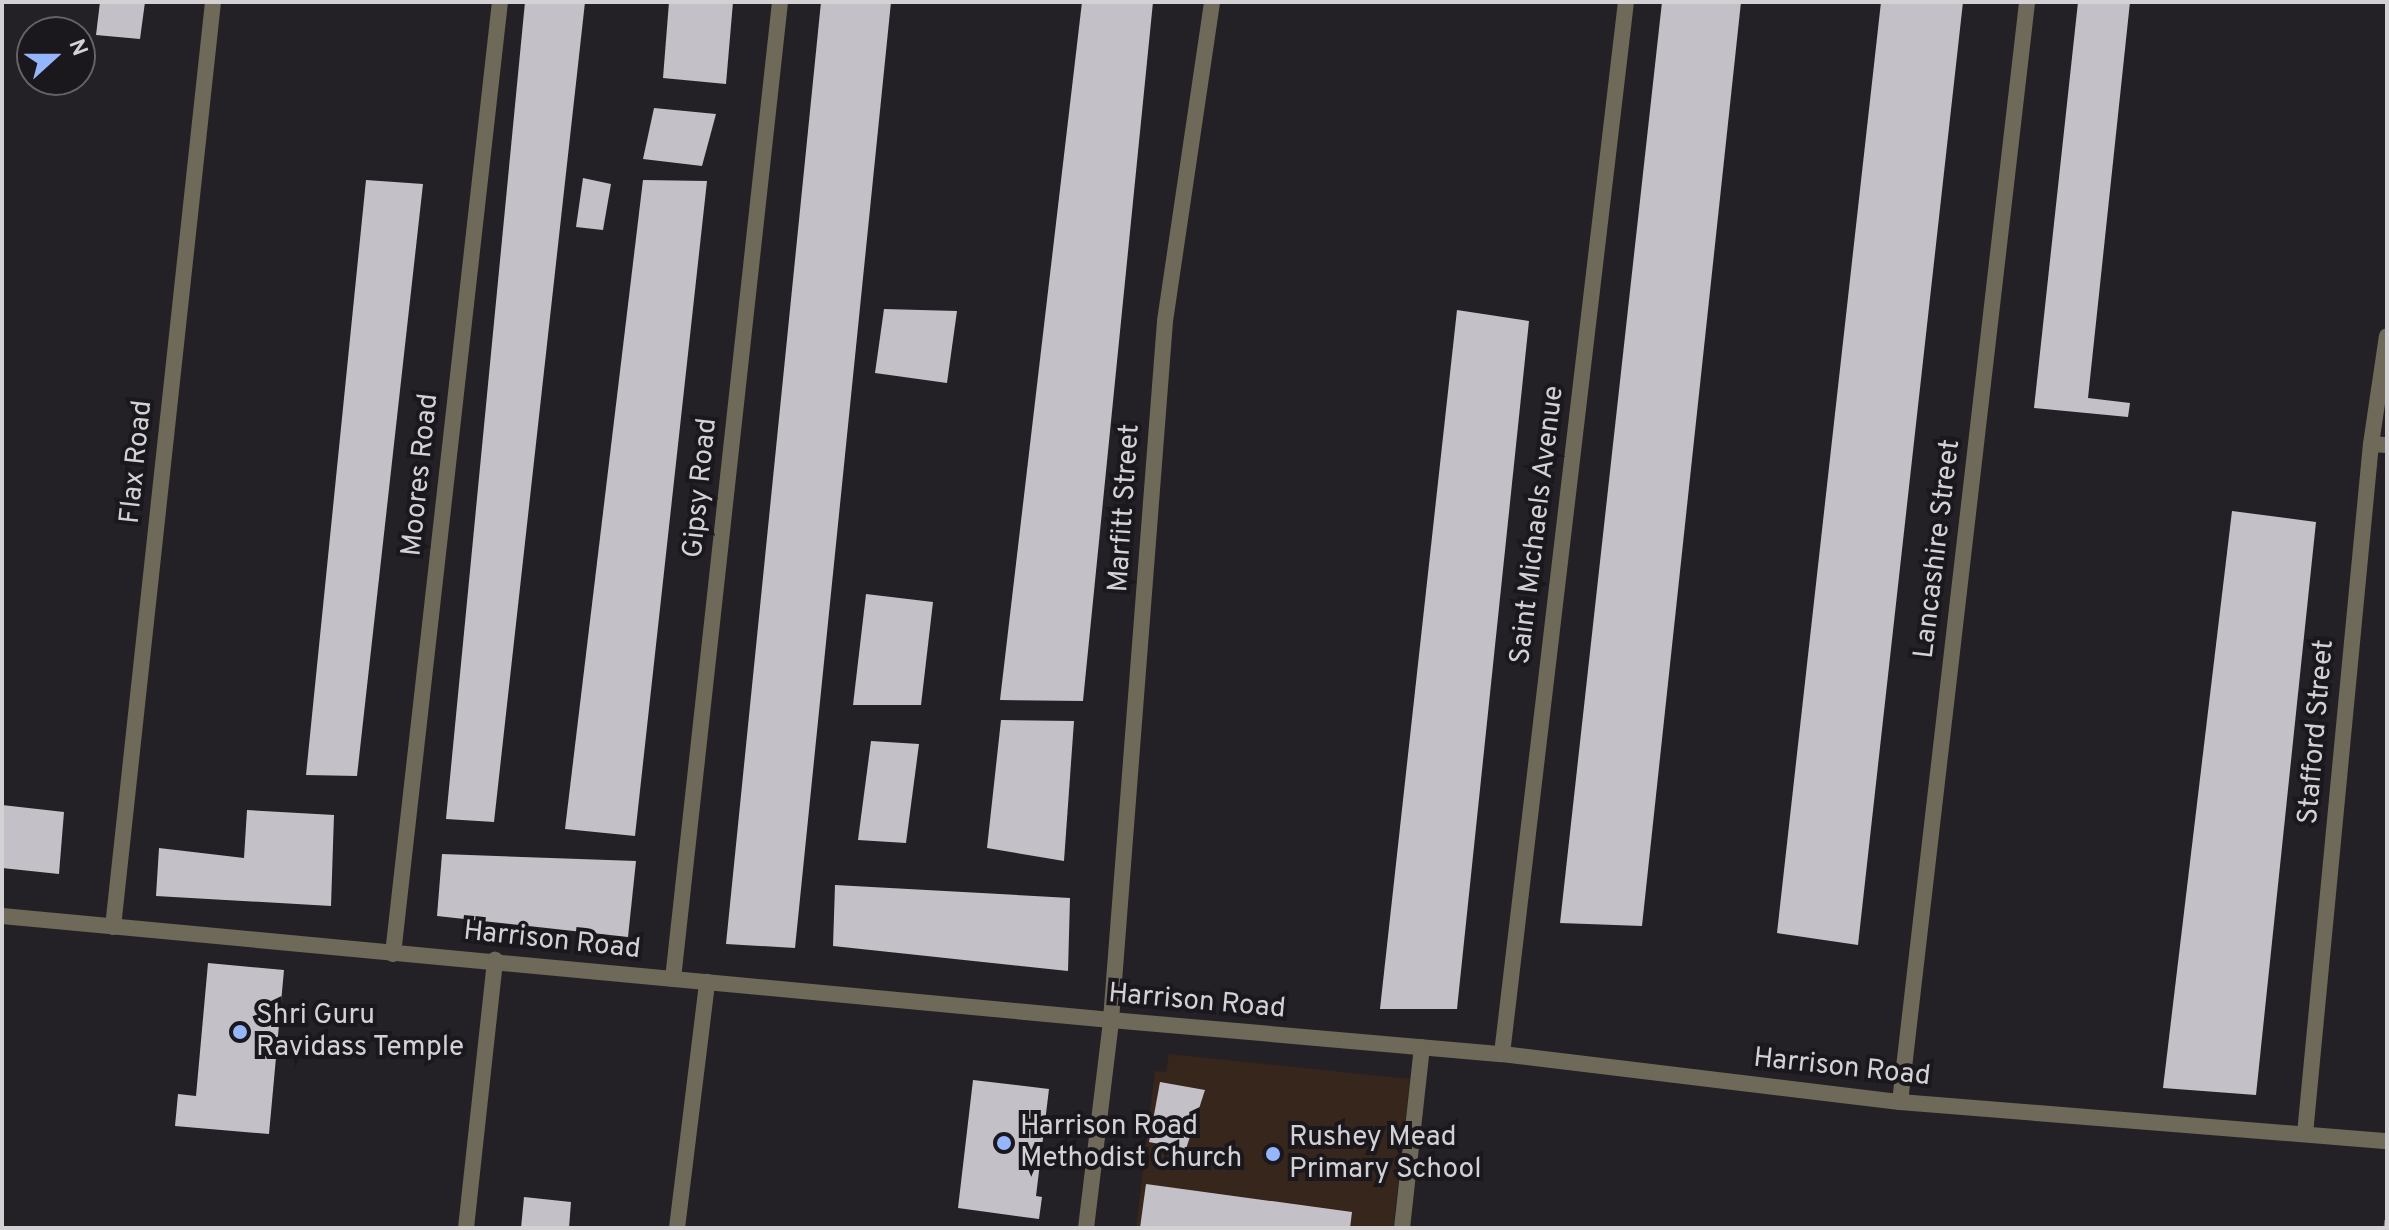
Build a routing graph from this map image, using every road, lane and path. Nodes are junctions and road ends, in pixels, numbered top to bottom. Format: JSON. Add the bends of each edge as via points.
{"nodes":[{"id":1,"x":213,"y":2,"type":"edge"},
{"id":2,"x":500,"y":2,"type":"edge"},
{"id":3,"x":780,"y":2,"type":"edge"},
{"id":4,"x":1212,"y":2,"type":"edge"},
{"id":5,"x":1626,"y":2,"type":"edge"},
{"id":6,"x":2027,"y":2,"type":"edge"},
{"id":7,"x":2387,"y":336,"type":"edge"},
{"id":8,"x":2379,"y":445,"type":"edge"},
{"id":9,"x":2,"y":916,"type":"edge"},
{"id":10,"x":113,"y":927,"type":"junction"},
{"id":11,"x":393,"y":954,"type":"junction"},
{"id":12,"x":495,"y":960,"type":"junction"},
{"id":13,"x":673,"y":979,"type":"junction"},
{"id":14,"x":707,"y":982,"type":"junction"},
{"id":15,"x":1111,"y":1020,"type":"junction"},
{"id":16,"x":1422,"y":1047,"type":"junction"},
{"id":17,"x":1502,"y":1054,"type":"junction"},
{"id":18,"x":1900,"y":1102,"type":"junction"},
{"id":19,"x":2305,"y":1134,"type":"junction"},
{"id":20,"x":2387,"y":1141,"type":"edge"},
{"id":21,"x":2387,"y":1218,"type":"edge"},
{"id":22,"x":466,"y":1228,"type":"edge"},
{"id":23,"x":677,"y":1228,"type":"edge"},
{"id":24,"x":1086,"y":1228,"type":"edge"},
{"id":25,"x":1402,"y":1228,"type":"edge"},
{"id":26,"x":2386,"y":1228,"type":"edge"}],
"edges":[{"from":1,"to":10,"type":"street","name":"Flax Road"},
{"from":2,"to":11,"type":"street","name":"Moores Road"},
{"from":3,"to":13,"type":"street","name":"Gipsy Road"},
{"from":4,"to":15,"type":"street","name":"Marfitt Street","via":[[1165,321]]},
{"from":5,"to":17,"type":"street","name":"Saint Michaels Avenue"},
{"from":6,"to":18,"type":"street","name":"Lancashire Street"},
{"from":7,"to":8,"type":"street","name":"Stafford Street"},
{"from":8,"to":19,"type":"street","name":"Stafford Street"},
{"from":9,"to":10,"type":"street","name":"Harrison Road"},
{"from":10,"to":11,"type":"street","name":"Harrison Road"},
{"from":11,"to":12,"type":"street","name":"Harrison Road"},
{"from":12,"to":13,"type":"street","name":"Harrison Road"},
{"from":12,"to":22,"type":"street"},
{"from":13,"to":14,"type":"street","name":"Harrison Road"},
{"from":14,"to":15,"type":"street","name":"Harrison Road"},
{"from":14,"to":23,"type":"street"},
{"from":15,"to":16,"type":"street","name":"Harrison Road"},
{"from":15,"to":24,"type":"street","name":"Marfitt Street"},
{"from":16,"to":17,"type":"street","name":"Harrison Road"},
{"from":16,"to":25,"type":"street"},
{"from":17,"to":18,"type":"street","name":"Harrison Road"},
{"from":18,"to":19,"type":"street","name":"Harrison Road"},
{"from":19,"to":20,"type":"street","name":"Harrison Road"},
{"from":21,"to":26,"type":"path"}]}
